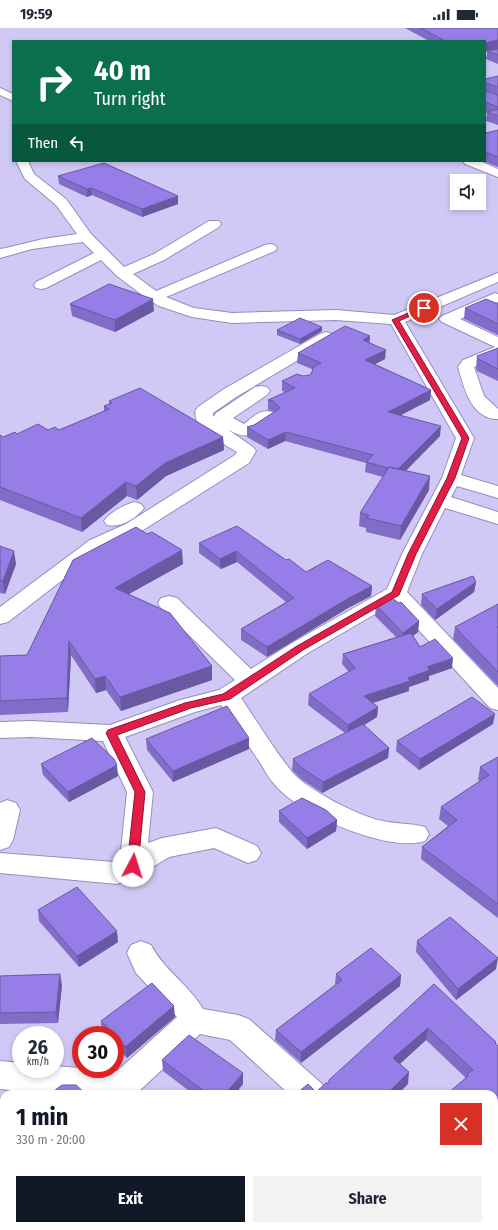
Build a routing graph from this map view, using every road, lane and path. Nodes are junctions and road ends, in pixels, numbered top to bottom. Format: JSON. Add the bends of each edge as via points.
{"nodes":[{"id":1,"x":498,"y":53,"type":"edge"},
{"id":2,"x":486,"y":55,"type":"edge"},
{"id":3,"x":0,"y":92,"type":"edge"},
{"id":4,"x":12,"y":98,"type":"edge"},
{"id":5,"x":22,"y":162,"type":"edge"},
{"id":6,"x":471,"y":162,"type":"edge"},
{"id":7,"x":498,"y":173,"type":"edge"},
{"id":8,"x":214,"y":224,"type":"dead end"},
{"id":9,"x":86,"y":237,"type":"junction"},
{"id":10,"x":270,"y":248,"type":"dead end"},
{"id":11,"x":0,"y":254,"type":"edge"},
{"id":12,"x":103,"y":254,"type":"junction"},
{"id":13,"x":122,"y":273,"type":"junction"},
{"id":14,"x":498,"y":277,"type":"edge"},
{"id":15,"x":41,"y":285,"type":"dead end"},
{"id":16,"x":474,"y":288,"type":"junction"},
{"id":17,"x":154,"y":297,"type":"junction"},
{"id":18,"x":497,"y":298,"type":"edge"},
{"id":19,"x":424,"y":308,"type":"junction"},
{"id":20,"x":362,"y":317,"type":"junction"},
{"id":21,"x":447,"y":319,"type":"junction"},
{"id":22,"x":396,"y":320,"type":"junction"},
{"id":23,"x":498,"y":343,"type":"edge"},
{"id":24,"x":498,"y":351,"type":"edge"},
{"id":25,"x":288,"y":374,"type":"dead end"},
{"id":26,"x":245,"y":401,"type":"junction"},
{"id":27,"x":498,"y":414,"type":"edge"},
{"id":28,"x":451,"y":478,"type":"junction"},
{"id":29,"x":475,"y":485,"type":"junction"},
{"id":30,"x":498,"y":492,"type":"edge"},
{"id":31,"x":440,"y":500,"type":"junction"},
{"id":32,"x":460,"y":506,"type":"junction"},
{"id":33,"x":134,"y":508,"type":"dead end"},
{"id":34,"x":498,"y":518,"type":"edge"},
{"id":35,"x":114,"y":521,"type":"junction"},
{"id":36,"x":133,"y":528,"type":"junction"},
{"id":37,"x":92,"y":533,"type":"dead end"},
{"id":38,"x":396,"y":593,"type":"junction"},
{"id":39,"x":169,"y":603,"type":"dead end"},
{"id":40,"x":0,"y":617,"type":"edge"},
{"id":41,"x":250,"y":681,"type":"junction"},
{"id":42,"x":226,"y":696,"type":"junction"},
{"id":43,"x":498,"y":702,"type":"edge"},
{"id":44,"x":0,"y":730,"type":"edge"},
{"id":45,"x":111,"y":733,"type":"junction"},
{"id":46,"x":6,"y":810,"type":"dead end"},
{"id":47,"x":416,"y":834,"type":"dead end"},
{"id":48,"x":0,"y":840,"type":"edge"},
{"id":49,"x":248,"y":853,"type":"dead end"},
{"id":50,"x":0,"y":863,"type":"edge"},
{"id":51,"x":133,"y":866,"type":"junction"},
{"id":52,"x":141,"y":953,"type":"dead end"},
{"id":53,"x":194,"y":1020,"type":"junction"},
{"id":54,"x":0,"y":1074,"type":"edge"},
{"id":55,"x":121,"y":1090,"type":"edge"},
{"id":56,"x":307,"y":1090,"type":"edge"}],
"edges":[{"from":1,"to":2,"type":"street"},
{"from":3,"to":4,"type":"street"},
{"from":5,"to":9,"type":"street","via":[[29,176],[61,202]]},
{"from":6,"to":7,"type":"street"},
{"from":8,"to":13,"type":"street","via":[[159,257]]},
{"from":9,"to":11,"type":"street","via":[[42,242]]},
{"from":9,"to":12,"type":"street"},
{"from":10,"to":17,"type":"street"},
{"from":12,"to":13,"type":"street"},
{"from":12,"to":15,"type":"street"},
{"from":13,"to":17,"type":"street"},
{"from":14,"to":16,"type":"street"},
{"from":16,"to":18,"type":"street"},
{"from":16,"to":19,"type":"street"},
{"from":17,"to":20,"type":"street","via":[[192,312],[232,318],[336,315]]},
{"from":18,"to":21,"type":"street"},
{"from":19,"to":21,"type":"street"},
{"from":19,"to":22,"type":"street"},
{"from":20,"to":22,"type":"street"},
{"from":20,"to":26,"type":"street"},
{"from":21,"to":23,"type":"street"},
{"from":22,"to":28,"type":"street","via":[[408,354],[465,438]]},
{"from":24,"to":27,"type":"street","via":[[469,363],[466,367],[476,398],[492,414]]},
{"from":25,"to":26,"type":"street"},
{"from":26,"to":36,"type":"street","via":[[204,411],[205,420],[247,451],[242,459]]},
{"from":28,"to":29,"type":"street"},
{"from":28,"to":31,"type":"street"},
{"from":29,"to":30,"type":"street"},
{"from":29,"to":32,"type":"street"},
{"from":31,"to":32,"type":"street"},
{"from":31,"to":38,"type":"street","via":[[412,554]]},
{"from":32,"to":34,"type":"street"},
{"from":33,"to":35,"type":"street"},
{"from":35,"to":36,"type":"street"},
{"from":35,"to":37,"type":"street"},
{"from":36,"to":40,"type":"street","via":[[96,544]]},
{"from":38,"to":41,"type":"street","via":[[300,648]]},
{"from":38,"to":43,"type":"street"},
{"from":39,"to":41,"type":"street"},
{"from":41,"to":42,"type":"street"},
{"from":42,"to":45,"type":"street","via":[[188,706]]},
{"from":42,"to":47,"type":"street","via":[[286,780],[311,800],[355,822],[383,830]]},
{"from":44,"to":45,"type":"street"},
{"from":45,"to":51,"type":"street","via":[[140,792]]},
{"from":46,"to":48,"type":"street"},
{"from":49,"to":51,"type":"street","via":[[216,838],[162,848]]},
{"from":50,"to":51,"type":"street","via":[[117,872]]},
{"from":52,"to":53,"type":"street","via":[[146,964],[186,1006]]},
{"from":53,"to":55,"type":"street"},
{"from":53,"to":56,"type":"street","via":[[238,1028]]},
{"from":54,"to":55,"type":"street"}]}
